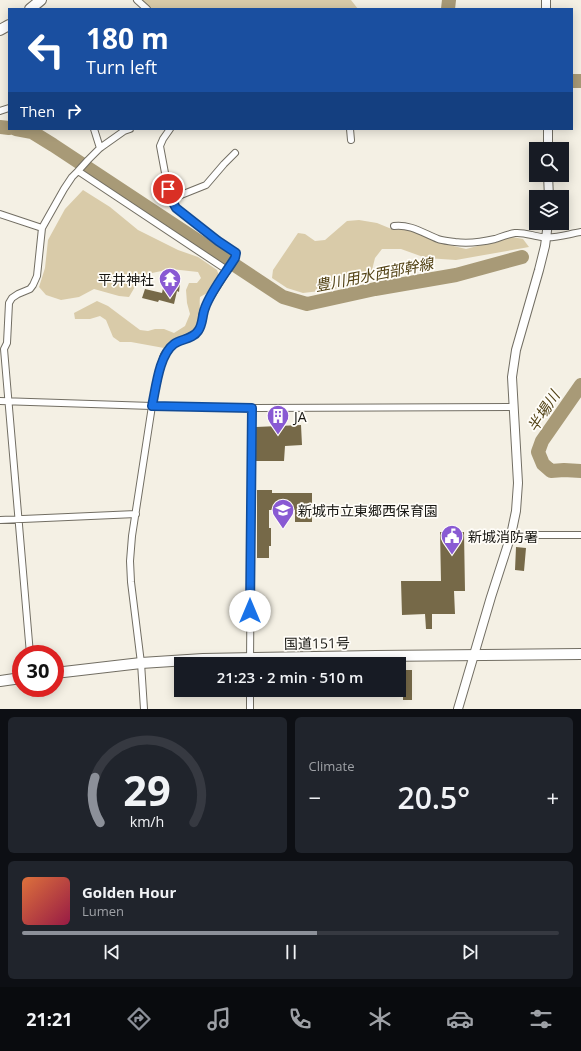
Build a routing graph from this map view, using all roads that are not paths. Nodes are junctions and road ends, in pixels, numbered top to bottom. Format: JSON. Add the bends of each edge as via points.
{"nodes":[{"id":1,"x":41,"y":0,"type":"edge"},
{"id":2,"x":137,"y":0,"type":"edge"},
{"id":3,"x":31,"y":8,"type":"edge"},
{"id":4,"x":146,"y":8,"type":"edge"},
{"id":5,"x":94,"y":130,"type":"edge"},
{"id":6,"x":127,"y":130,"type":"edge"},
{"id":7,"x":169,"y":130,"type":"edge"},
{"id":8,"x":350,"y":130,"type":"edge"},
{"id":9,"x":548,"y":130,"type":"edge"},
{"id":10,"x":351,"y":140,"type":"dead end"},
{"id":11,"x":548,"y":142,"type":"edge"},
{"id":12,"x":100,"y":148,"type":"junction"},
{"id":13,"x":236,"y":153,"type":"dead end"},
{"id":14,"x":79,"y":170,"type":"junction"},
{"id":15,"x":171,"y":199,"type":"junction"},
{"id":16,"x":0,"y":214,"type":"edge"},
{"id":17,"x":394,"y":226,"type":"dead end"},
{"id":18,"x":42,"y":228,"type":"junction"},
{"id":19,"x":548,"y":230,"type":"edge"},
{"id":20,"x":581,"y":232,"type":"edge"},
{"id":21,"x":547,"y":238,"type":"junction"},
{"id":22,"x":228,"y":269,"type":"junction"},
{"id":23,"x":0,"y":401,"type":"edge"},
{"id":24,"x":8,"y":402,"type":"junction"},
{"id":25,"x":152,"y":406,"type":"junction"},
{"id":26,"x":514,"y":407,"type":"junction"},
{"id":27,"x":252,"y":408,"type":"junction"},
{"id":28,"x":136,"y":514,"type":"junction"},
{"id":29,"x":18,"y":519,"type":"junction"},
{"id":30,"x":0,"y":520,"type":"edge"},
{"id":31,"x":511,"y":535,"type":"junction"},
{"id":32,"x":580,"y":535,"type":"dead end"},
{"id":33,"x":29,"y":645,"type":"edge"},
{"id":34,"x":581,"y":654,"type":"edge"},
{"id":35,"x":474,"y":655,"type":"junction"},
{"id":36,"x":250,"y":657,"type":"edge"},
{"id":37,"x":399,"y":657,"type":"edge"},
{"id":38,"x":174,"y":661,"type":"edge"},
{"id":39,"x":141,"y":663,"type":"junction"},
{"id":40,"x":64,"y":672,"type":"edge"},
{"id":41,"x":12,"y":679,"type":"edge"},
{"id":42,"x":0,"y":680,"type":"edge"},
{"id":43,"x":250,"y":697,"type":"edge"},
{"id":44,"x":144,"y":709,"type":"edge"},
{"id":45,"x":250,"y":709,"type":"edge"},
{"id":46,"x":458,"y":709,"type":"edge"}],
"edges":[{"from":1,"to":3,"type":"main road"},
{"from":2,"to":4,"type":"street"},
{"from":5,"to":12,"type":"street"},
{"from":6,"to":12,"type":"street"},
{"from":7,"to":15,"type":"street","via":[[160,146]]},
{"from":8,"to":10,"type":"street"},
{"from":9,"to":11,"type":"street"},
{"from":12,"to":14,"type":"street"},
{"from":13,"to":15,"type":"street","via":[[206,185]]},
{"from":14,"to":18,"type":"street","via":[[64,189]]},
{"from":14,"to":22,"type":"street"},
{"from":15,"to":22,"type":"street","via":[[176,208],[236,253]]},
{"from":16,"to":18,"type":"street"},
{"from":17,"to":21,"type":"street","via":[[413,228],[440,240],[457,242],[477,243],[514,233]]},
{"from":18,"to":24,"type":"street","via":[[37,276],[33,285],[8,303],[7,343],[4,349]]},
{"from":19,"to":21,"type":"street"},
{"from":20,"to":21,"type":"street"},
{"from":21,"to":26,"type":"street","via":[[516,350],[512,377]]},
{"from":22,"to":25,"type":"street","via":[[204,308],[199,331],[176,343],[164,355]]},
{"from":23,"to":24,"type":"street"},
{"from":24,"to":25,"type":"street"},
{"from":24,"to":29,"type":"street"},
{"from":25,"to":27,"type":"street"},
{"from":25,"to":28,"type":"street"},
{"from":26,"to":27,"type":"street"},
{"from":26,"to":31,"type":"street","via":[[518,483]]},
{"from":27,"to":36,"type":"street"},
{"from":28,"to":29,"type":"street"},
{"from":28,"to":39,"type":"street","via":[[130,561]]},
{"from":29,"to":30,"type":"street"},
{"from":29,"to":33,"type":"street"},
{"from":31,"to":32,"type":"street"},
{"from":31,"to":35,"type":"street"},
{"from":34,"to":35,"type":"main road","name":"国道151号"},
{"from":35,"to":37,"type":"main road","name":"国道151号"},
{"from":35,"to":46,"type":"street"},
{"from":38,"to":39,"type":"main road","name":"国道151号"},
{"from":39,"to":40,"type":"main road","name":"国道151号"},
{"from":39,"to":44,"type":"street"},
{"from":41,"to":42,"type":"main road"},
{"from":43,"to":45,"type":"street"}]}
